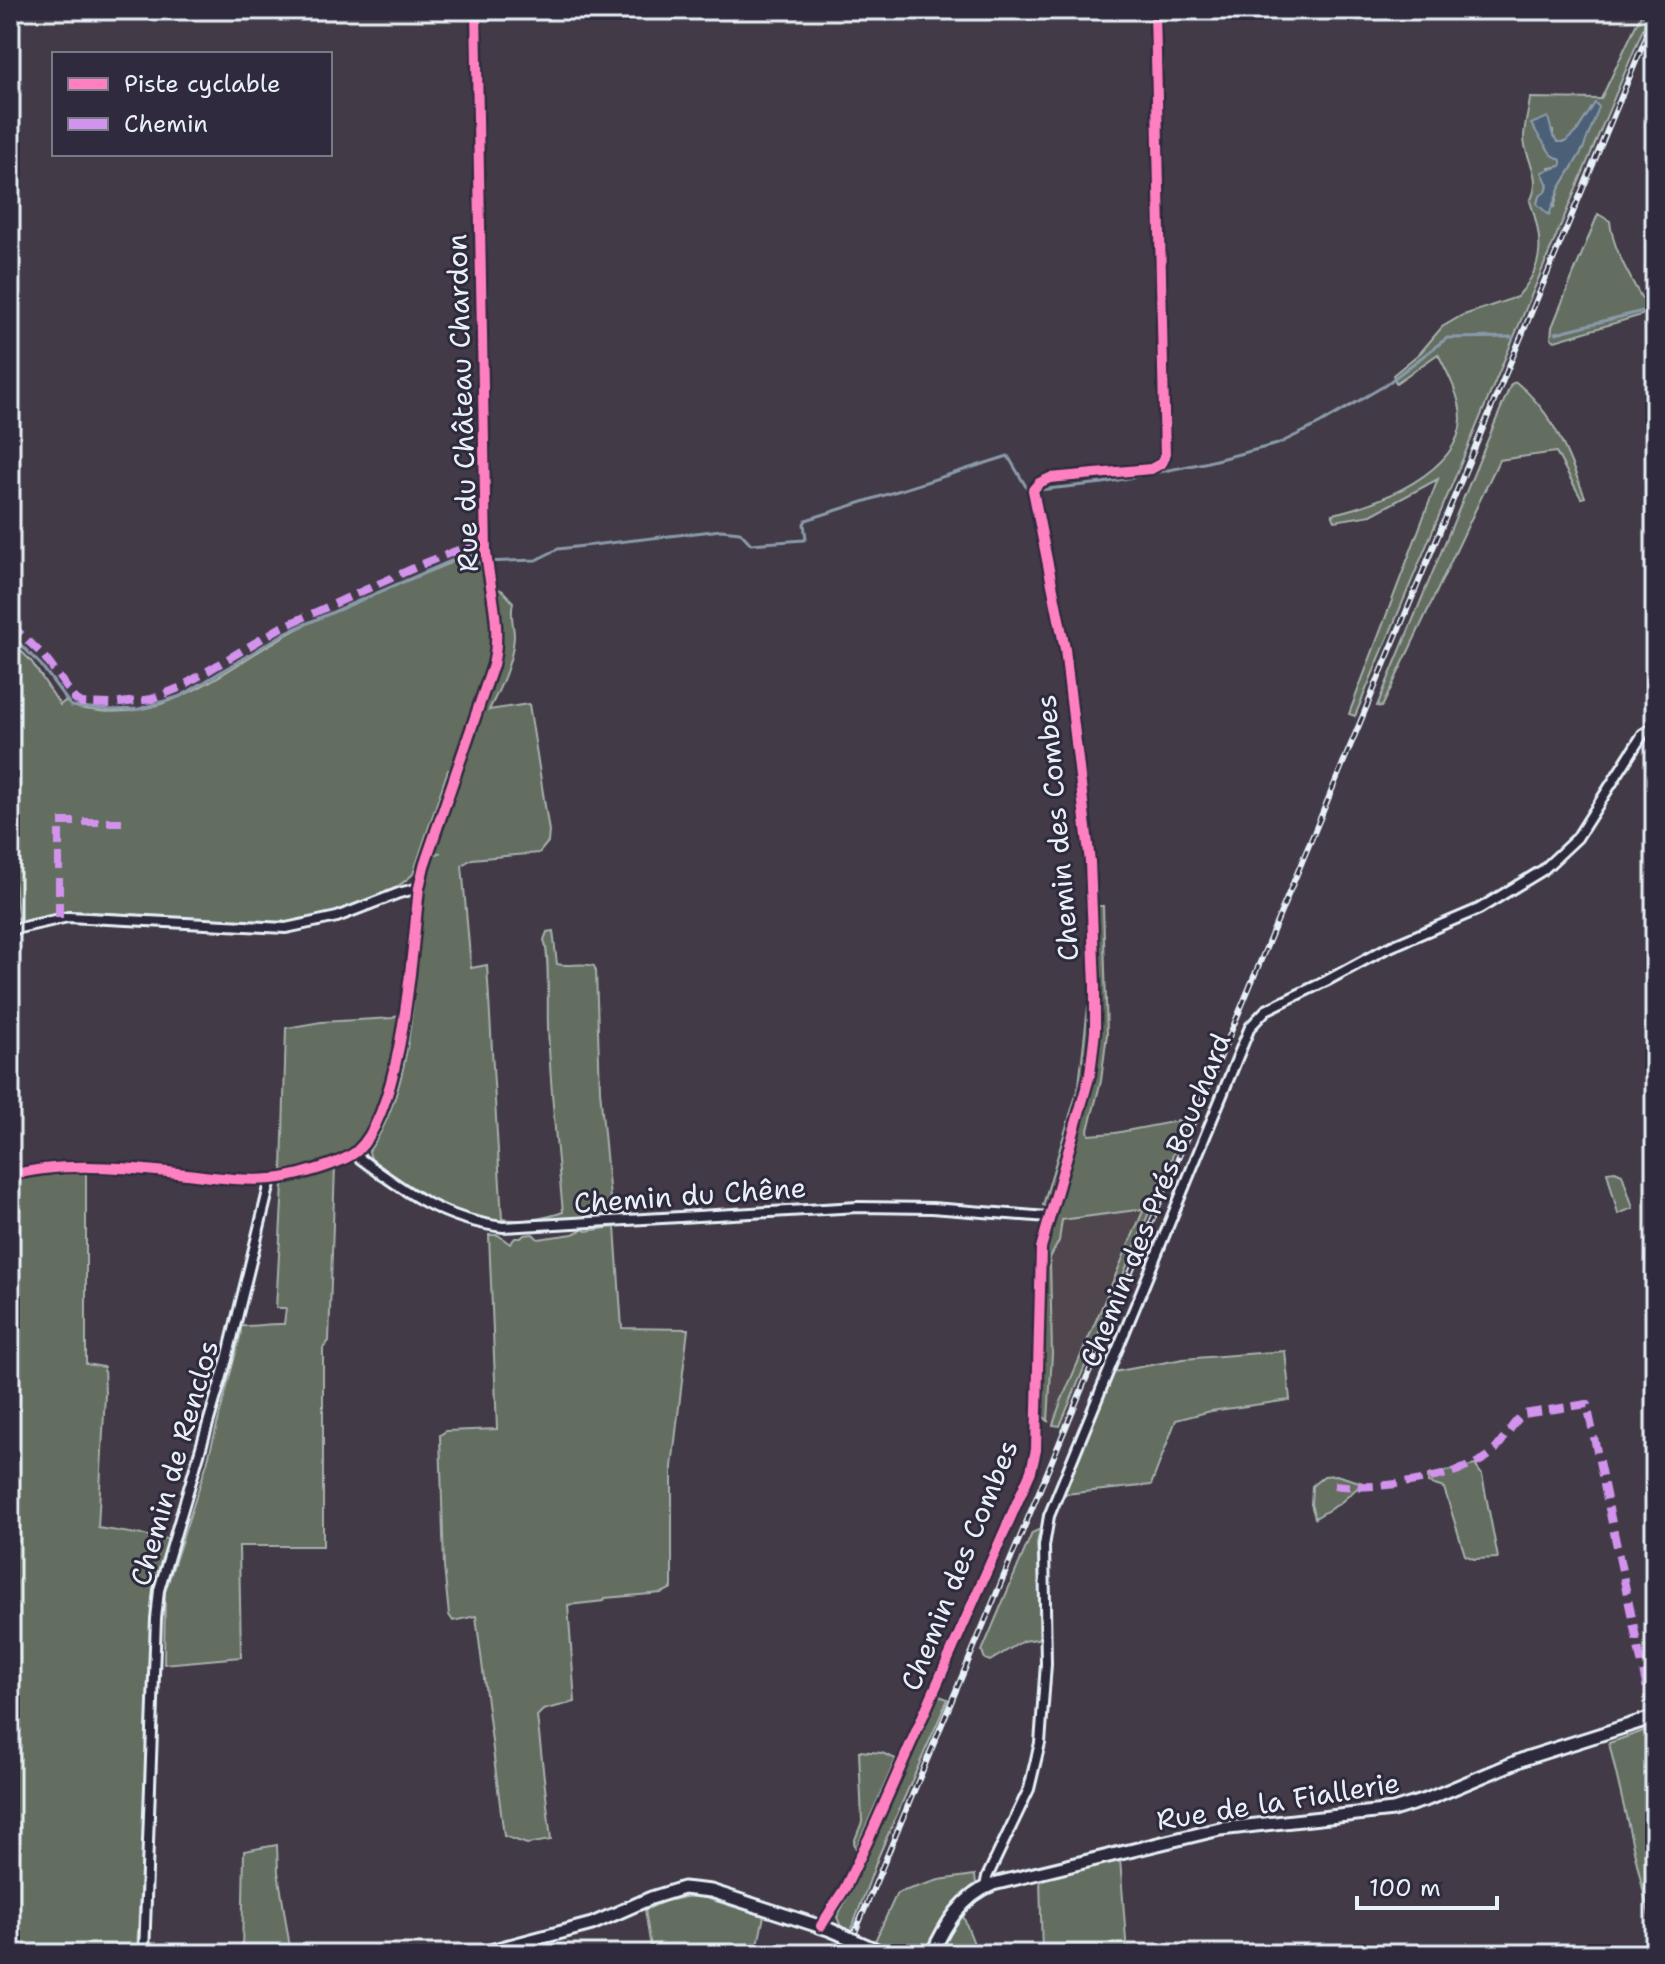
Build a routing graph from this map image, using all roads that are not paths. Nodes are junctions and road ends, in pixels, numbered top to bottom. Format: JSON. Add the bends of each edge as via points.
{"nodes":[{"id":1,"x":476,"y":10,"type":"edge"},
{"id":2,"x":1155,"y":10,"type":"edge"},
{"id":3,"x":1655,"y":727,"type":"edge"},
{"id":4,"x":419,"y":888,"type":"junction"},
{"id":5,"x":10,"y":930,"type":"edge"},
{"id":6,"x":354,"y":1154,"type":"junction"},
{"id":7,"x":10,"y":1176,"type":"edge"},
{"id":8,"x":271,"y":1179,"type":"junction"},
{"id":9,"x":1048,"y":1217,"type":"junction"},
{"id":10,"x":1655,"y":1717,"type":"edge"},
{"id":11,"x":985,"y":1887,"type":"junction"},
{"id":12,"x":826,"y":1928,"type":"junction"},
{"id":13,"x":144,"y":1954,"type":"edge"},
{"id":14,"x":479,"y":1954,"type":"edge"},
{"id":15,"x":886,"y":1954,"type":"edge"},
{"id":16,"x":932,"y":1954,"type":"edge"}],
"edges":[{"from":1,"to":4,"type":"street","name":"Rue du Château Chardon","via":[[487,562],[496,652]]},
{"from":2,"to":9,"type":"street","name":"Chemin des Combes","via":[[1165,457],[1151,469],[1057,477],[1034,490],[1062,627],[1093,926],[1095,1031],[1090,1074]]},
{"from":3,"to":11,"type":"street","name":"Chemin des Prés Bouchard","via":[[1643,734],[1577,838],[1543,870],[1479,909],[1385,949],[1254,1019],[1049,1516],[1040,1743],[1029,1789]]},
{"from":4,"to":5,"type":"street","via":[[337,917],[286,928],[68,917]]},
{"from":4,"to":6,"type":"street","name":"Rue du Château Chardon","via":[[394,1072],[375,1127]]},
{"from":6,"to":8,"type":"street"},
{"from":6,"to":9,"type":"street","name":"Chemin du Chêne","via":[[434,1208],[503,1227],[858,1207]]},
{"from":7,"to":8,"type":"street","via":[[82,1168]]},
{"from":8,"to":13,"type":"street","name":"Chemin de Renclos","via":[[227,1359],[159,1590]]},
{"from":9,"to":12,"type":"street","name":"Chemin des Combes","via":[[1039,1280],[1034,1460]]},
{"from":10,"to":11,"type":"street","name":"Rue de la Fiallerie","via":[[1526,1758],[1393,1810],[1220,1829]]},
{"from":11,"to":16,"type":"street","name":"Rue de la Fiallerie","via":[[961,1905]]},
{"from":12,"to":14,"type":"street","via":[[711,1891],[683,1888],[570,1931]]},
{"from":12,"to":15,"type":"street","bridge":true}]}
